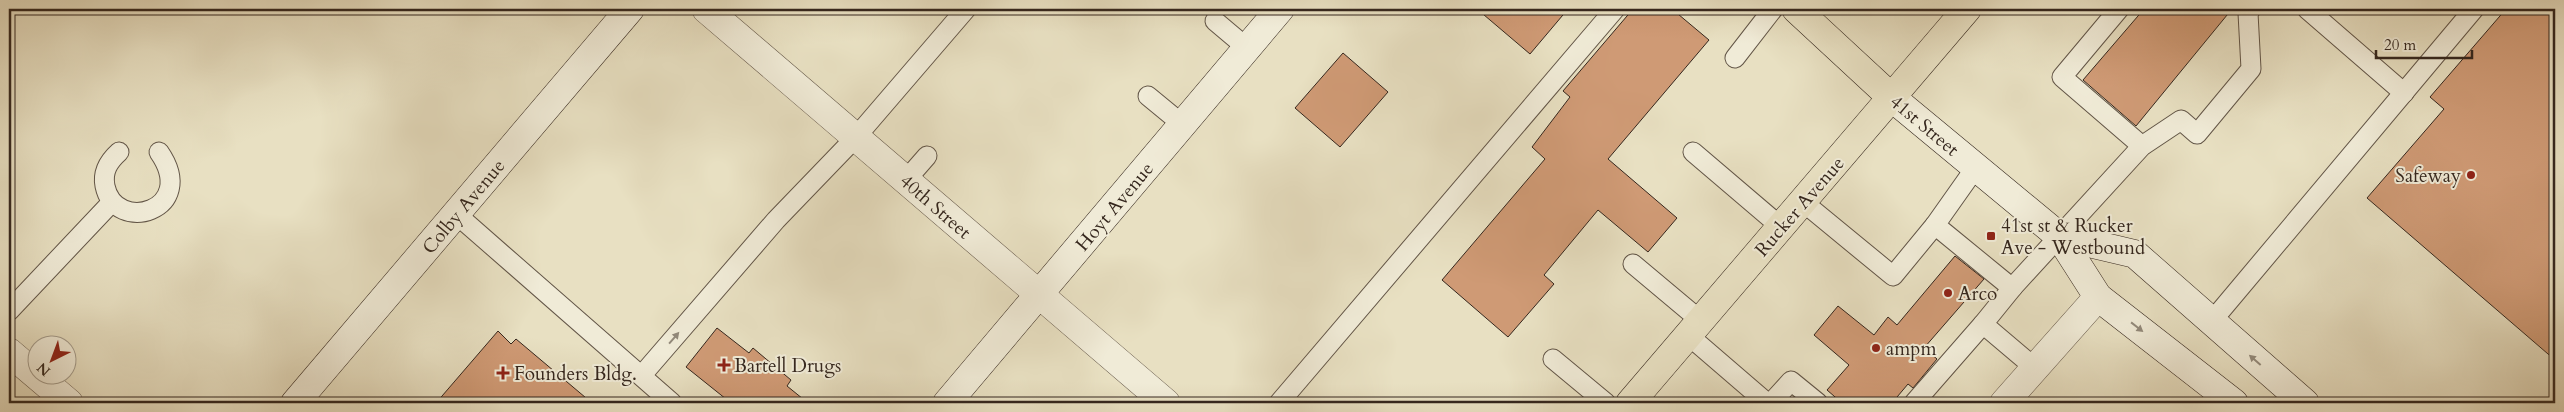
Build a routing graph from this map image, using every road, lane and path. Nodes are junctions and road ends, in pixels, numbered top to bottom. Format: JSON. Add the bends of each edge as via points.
{"nodes":[{"id":1,"x":630,"y":9,"type":"edge"},
{"id":2,"x":706,"y":9,"type":"edge"},
{"id":3,"x":966,"y":9,"type":"edge"},
{"id":4,"x":1280,"y":9,"type":"edge"},
{"id":5,"x":1615,"y":9,"type":"edge"},
{"id":6,"x":1773,"y":9,"type":"edge"},
{"id":7,"x":1796,"y":9,"type":"edge"},
{"id":8,"x":1967,"y":9,"type":"edge"},
{"id":9,"x":2119,"y":9,"type":"edge"},
{"id":10,"x":2306,"y":9,"type":"edge"},
{"id":11,"x":2474,"y":9,"type":"edge"},
{"id":12,"x":2247,"y":10,"type":"edge"},
{"id":13,"x":1215,"y":21,"type":"dead end"},
{"id":14,"x":1247,"y":48,"type":"junction"},
{"id":15,"x":1735,"y":58,"type":"dead end"},
{"id":16,"x":2404,"y":92,"type":"junction"},
{"id":17,"x":1148,"y":96,"type":"dead end"},
{"id":18,"x":1891,"y":97,"type":"junction"},
{"id":19,"x":1182,"y":124,"type":"junction"},
{"id":20,"x":856,"y":137,"type":"junction"},
{"id":21,"x":2142,"y":146,"type":"junction"},
{"id":22,"x":119,"y":152,"type":"dead end"},
{"id":23,"x":159,"y":152,"type":"dead end"},
{"id":24,"x":1693,"y":152,"type":"dead end"},
{"id":25,"x":927,"y":156,"type":"dead end"},
{"id":26,"x":1976,"y":167,"type":"junction"},
{"id":27,"x":906,"y":180,"type":"junction"},
{"id":28,"x":112,"y":202,"type":"junction"},
{"id":29,"x":1803,"y":202,"type":"junction"},
{"id":30,"x":456,"y":214,"type":"junction"},
{"id":31,"x":1935,"y":225,"type":"junction"},
{"id":32,"x":1781,"y":227,"type":"junction"},
{"id":33,"x":2060,"y":236,"type":"junction"},
{"id":34,"x":1632,"y":264,"type":"dead end"},
{"id":35,"x":2014,"y":287,"type":"junction"},
{"id":36,"x":1039,"y":294,"type":"junction"},
{"id":37,"x":2098,"y":297,"type":"junction"},
{"id":38,"x":9,"y":311,"type":"edge"},
{"id":39,"x":2212,"y":321,"type":"junction"},
{"id":40,"x":1983,"y":324,"type":"junction"},
{"id":41,"x":1694,"y":328,"type":"junction"},
{"id":42,"x":9,"y":352,"type":"edge"},
{"id":43,"x":1553,"y":359,"type":"dead end"},
{"id":44,"x":2036,"y":368,"type":"junction"},
{"id":45,"x":642,"y":375,"type":"junction"},
{"id":46,"x":2293,"y":400,"type":"edge"},
{"id":47,"x":68,"y":403,"type":"edge"},
{"id":48,"x":295,"y":403,"type":"edge"},
{"id":49,"x":672,"y":403,"type":"edge"},
{"id":50,"x":947,"y":403,"type":"edge"},
{"id":51,"x":1166,"y":403,"type":"edge"},
{"id":52,"x":1280,"y":403,"type":"edge"},
{"id":53,"x":1606,"y":403,"type":"edge"},
{"id":54,"x":1630,"y":403,"type":"edge"},
{"id":55,"x":1767,"y":403,"type":"edge"},
{"id":56,"x":1771,"y":403,"type":"edge"},
{"id":57,"x":1818,"y":403,"type":"edge"},
{"id":58,"x":1914,"y":403,"type":"edge"},
{"id":59,"x":2004,"y":403,"type":"edge"},
{"id":60,"x":2234,"y":403,"type":"edge"}],
"edges":[{"from":1,"to":30,"type":"street","name":"Colby Avenue"},
{"from":2,"to":20,"type":"street","name":"40th Street"},
{"from":3,"to":20,"type":"lane"},
{"from":4,"to":14,"type":"street","name":"Hoyt Avenue"},
{"from":5,"to":52,"type":"lane"},
{"from":6,"to":15,"type":"lane"},
{"from":7,"to":18,"type":"main road","name":"41st Street"},
{"from":8,"to":18,"type":"main road","name":"Rucker Avenue"},
{"from":9,"to":21,"type":"lane","via":[[2062,77]]},
{"from":10,"to":16,"type":"lane"},
{"from":11,"to":16,"type":"lane"},
{"from":12,"to":21,"type":"lane","via":[[2251,69],[2197,134],[2181,120]]},
{"from":13,"to":14,"type":"lane"},
{"from":14,"to":19,"type":"street","name":"Hoyt Avenue"},
{"from":16,"to":39,"type":"lane"},
{"from":17,"to":19,"type":"lane"},
{"from":18,"to":26,"type":"street","name":"41st Street"},
{"from":18,"to":29,"type":"main road","name":"Rucker Avenue"},
{"from":19,"to":36,"type":"street","name":"Hoyt Avenue"},
{"from":20,"to":27,"type":"street","name":"40th Street"},
{"from":45,"to":20,"type":"lane","one_way":true,"via":[[776,220]]},
{"from":21,"to":33,"type":"lane"},
{"from":22,"to":28,"type":"lane","via":[[110,159],[105,170],[106,192]]},
{"from":23,"to":28,"type":"lane","via":[[171,174],[170,185],[161,203],[152,210],[136,212],[122,209]]},
{"from":24,"to":32,"type":"lane"},
{"from":25,"to":27,"type":"lane"},
{"from":26,"to":31,"type":"lane"},
{"from":26,"to":33,"type":"street","name":"41st Street"},
{"from":27,"to":36,"type":"street","name":"40th Street"},
{"from":28,"to":38,"type":"lane"},
{"from":29,"to":31,"type":"lane","via":[[1893,276]]},
{"from":29,"to":32,"type":"main road","name":"Rucker Avenue"},
{"from":30,"to":45,"type":"lane"},
{"from":30,"to":48,"type":"street","name":"Colby Avenue"},
{"from":31,"to":35,"type":"lane"},
{"from":32,"to":41,"type":"main road","name":"Rucker Avenue"},
{"from":33,"to":35,"type":"lane"},
{"from":33,"to":37,"type":"street","name":"41st Street"},
{"from":33,"to":39,"type":"street","name":"41st Street","via":[[2135,254]]},
{"from":34,"to":41,"type":"lane"},
{"from":35,"to":40,"type":"lane"},
{"from":36,"to":50,"type":"street","name":"Hoyt Avenue"},
{"from":36,"to":51,"type":"street","name":"40th Street"},
{"from":37,"to":44,"type":"street"},
{"from":37,"to":60,"type":"street","name":"41st Street","one_way":true},
{"from":46,"to":39,"type":"street","name":"41st Street","one_way":true},
{"from":40,"to":44,"type":"lane"},
{"from":40,"to":58,"type":"lane"},
{"from":41,"to":54,"type":"main road","name":"Rucker Avenue"},
{"from":41,"to":55,"type":"lane"},
{"from":42,"to":47,"type":"street"},
{"from":43,"to":53,"type":"lane"},
{"from":44,"to":59,"type":"street"},
{"from":45,"to":49,"type":"lane"},
{"from":56,"to":57,"type":"lane","via":[[1791,381]]}]}
